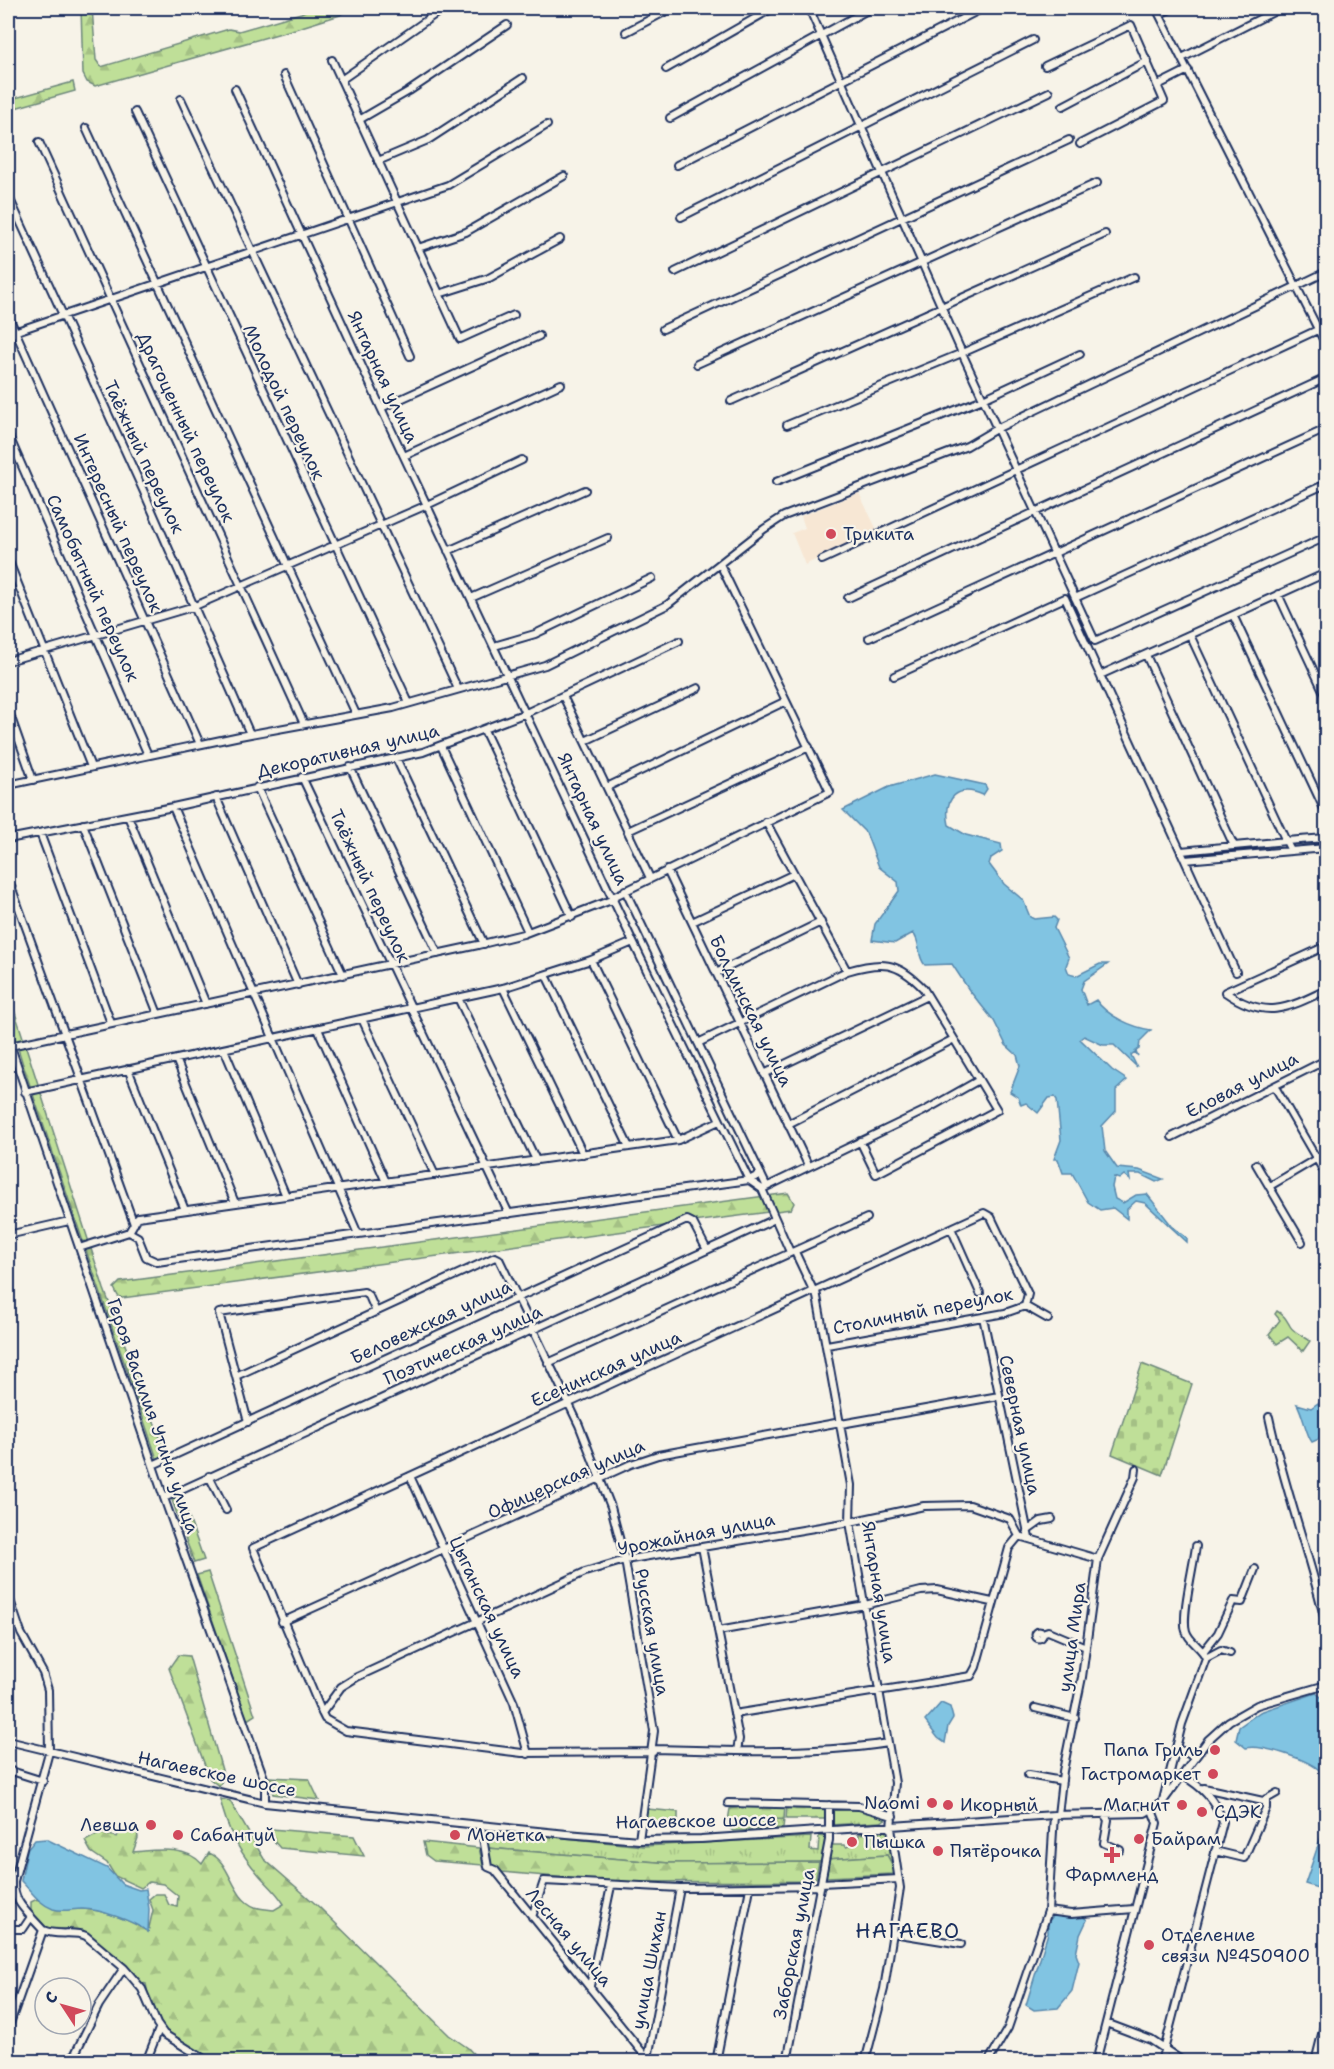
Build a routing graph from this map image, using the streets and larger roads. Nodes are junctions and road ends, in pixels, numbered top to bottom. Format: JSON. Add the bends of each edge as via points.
{"nodes":[{"id":1,"x":444,"y":8,"type":"edge"},
{"id":2,"x":672,"y":8,"type":"edge"},
{"id":3,"x":773,"y":8,"type":"edge"},
{"id":4,"x":809,"y":8,"type":"edge"},
{"id":5,"x":871,"y":8,"type":"edge"},
{"id":6,"x":983,"y":8,"type":"edge"},
{"id":7,"x":1173,"y":8,"type":"edge"},
{"id":8,"x":1281,"y":8,"type":"edge"},
{"id":9,"x":1158,"y":11,"type":"edge"},
{"id":10,"x":507,"y":25,"type":"dead end"},
{"id":11,"x":626,"y":32,"type":"dead end"},
{"id":12,"x":820,"y":34,"type":"junction"},
{"id":13,"x":1033,"y":40,"type":"dead end"},
{"id":14,"x":1182,"y":58,"type":"junction"},
{"id":15,"x":332,"y":60,"type":"dead end"},
{"id":16,"x":1148,"y":61,"type":"junction"},
{"id":17,"x":1045,"y":66,"type":"dead end"},
{"id":18,"x":666,"y":69,"type":"dead end"},
{"id":19,"x":1188,"y":70,"type":"junction"},
{"id":20,"x":284,"y":75,"type":"dead end"},
{"id":21,"x":523,"y":78,"type":"dead end"},
{"id":22,"x":840,"y":79,"type":"junction"},
{"id":23,"x":341,"y":80,"type":"junction"},
{"id":24,"x":1158,"y":85,"type":"junction"},
{"id":25,"x":235,"y":89,"type":"dead end"},
{"id":26,"x":1049,"y":92,"type":"dead end"},
{"id":27,"x":181,"y":99,"type":"dead end"},
{"id":28,"x":1063,"y":106,"type":"dead end"},
{"id":29,"x":135,"y":112,"type":"dead end"},
{"id":30,"x":670,"y":118,"type":"dead end"},
{"id":31,"x":359,"y":120,"type":"junction"},
{"id":32,"x":547,"y":125,"type":"dead end"},
{"id":33,"x":860,"y":125,"type":"junction"},
{"id":34,"x":87,"y":128,"type":"dead end"},
{"id":35,"x":1069,"y":140,"type":"dead end"},
{"id":36,"x":39,"y":142,"type":"dead end"},
{"id":37,"x":1080,"y":144,"type":"dead end"},
{"id":38,"x":378,"y":161,"type":"junction"},
{"id":39,"x":676,"y":165,"type":"dead end"},
{"id":40,"x":881,"y":171,"type":"junction"},
{"id":41,"x":564,"y":176,"type":"dead end"},
{"id":42,"x":1097,"y":183,"type":"dead end"},
{"id":43,"x":8,"y":195,"type":"edge"},
{"id":44,"x":397,"y":202,"type":"junction"},
{"id":45,"x":681,"y":217,"type":"dead end"},
{"id":46,"x":902,"y":217,"type":"junction"},
{"id":47,"x":348,"y":219,"type":"junction"},
{"id":48,"x":1105,"y":234,"type":"dead end"},
{"id":49,"x":301,"y":235,"type":"junction"},
{"id":50,"x":560,"y":239,"type":"dead end"},
{"id":51,"x":418,"y":249,"type":"junction"},
{"id":52,"x":252,"y":251,"type":"junction"},
{"id":53,"x":922,"y":262,"type":"junction"},
{"id":54,"x":205,"y":267,"type":"junction"},
{"id":55,"x":675,"y":272,"type":"dead end"},
{"id":56,"x":1326,"y":273,"type":"edge"},
{"id":57,"x":1134,"y":277,"type":"dead end"},
{"id":58,"x":158,"y":283,"type":"junction"},
{"id":59,"x":1298,"y":286,"type":"junction"},
{"id":60,"x":439,"y":294,"type":"junction"},
{"id":61,"x":111,"y":299,"type":"junction"},
{"id":62,"x":942,"y":308,"type":"junction"},
{"id":63,"x":8,"y":315,"type":"edge"},
{"id":64,"x":514,"y":315,"type":"dead end"},
{"id":65,"x":63,"y":316,"type":"junction"},
{"id":66,"x":1326,"y":326,"type":"edge"},
{"id":67,"x":663,"y":329,"type":"dead end"},
{"id":68,"x":1319,"y":329,"type":"junction"},
{"id":69,"x":15,"y":332,"type":"junction"},
{"id":70,"x":8,"y":334,"type":"edge"},
{"id":71,"x":538,"y":336,"type":"dead end"},
{"id":72,"x":1326,"y":345,"type":"edge"},
{"id":73,"x":962,"y":353,"type":"junction"},
{"id":74,"x":1080,"y":354,"type":"dead end"},
{"id":75,"x":410,"y":356,"type":"dead end"},
{"id":76,"x":697,"y":364,"type":"dead end"},
{"id":77,"x":1326,"y":378,"type":"edge"},
{"id":78,"x":561,"y":384,"type":"dead end"},
{"id":79,"x":983,"y":399,"type":"junction"},
{"id":80,"x":731,"y":401,"type":"dead end"},
{"id":81,"x":381,"y":408,"type":"junction"},
{"id":82,"x":787,"y":425,"type":"dead end"},
{"id":83,"x":996,"y":429,"type":"junction"},
{"id":84,"x":1326,"y":429,"type":"edge"},
{"id":85,"x":8,"y":434,"type":"edge"},
{"id":86,"x":404,"y":456,"type":"junction"},
{"id":87,"x":522,"y":460,"type":"dead end"},
{"id":88,"x":1016,"y":470,"type":"junction"},
{"id":89,"x":776,"y":482,"type":"dead end"},
{"id":90,"x":1326,"y":484,"type":"edge"},
{"id":91,"x":585,"y":490,"type":"dead end"},
{"id":92,"x":427,"y":505,"type":"junction"},
{"id":93,"x":1035,"y":512,"type":"junction"},
{"id":94,"x":380,"y":525,"type":"junction"},
{"id":95,"x":1326,"y":537,"type":"edge"},
{"id":96,"x":608,"y":538,"type":"dead end"},
{"id":97,"x":334,"y":545,"type":"junction"},
{"id":98,"x":448,"y":551,"type":"junction"},
{"id":99,"x":1054,"y":554,"type":"junction"},
{"id":100,"x":8,"y":559,"type":"edge"},
{"id":101,"x":822,"y":560,"type":"dead end"},
{"id":102,"x":720,"y":564,"type":"junction"},
{"id":103,"x":288,"y":566,"type":"junction"},
{"id":104,"x":1326,"y":573,"type":"edge"},
{"id":105,"x":652,"y":578,"type":"dead end"},
{"id":106,"x":242,"y":586,"type":"junction"},
{"id":107,"x":1278,"y":594,"type":"junction"},
{"id":108,"x":471,"y":598,"type":"junction"},
{"id":109,"x":848,"y":598,"type":"dead end"},
{"id":110,"x":1075,"y":598,"type":"junction"},
{"id":111,"x":195,"y":606,"type":"junction"},
{"id":112,"x":1233,"y":615,"type":"junction"},
{"id":113,"x":146,"y":620,"type":"junction"},
{"id":114,"x":97,"y":634,"type":"junction"},
{"id":115,"x":1190,"y":635,"type":"junction"},
{"id":116,"x":869,"y":638,"type":"dead end"},
{"id":117,"x":679,"y":641,"type":"dead end"},
{"id":118,"x":494,"y":646,"type":"junction"},
{"id":119,"x":45,"y":650,"type":"junction"},
{"id":120,"x":1146,"y":655,"type":"junction"},
{"id":121,"x":8,"y":661,"type":"edge"},
{"id":122,"x":1100,"y":675,"type":"junction"},
{"id":123,"x":508,"y":676,"type":"junction"},
{"id":124,"x":894,"y":676,"type":"dead end"},
{"id":125,"x":698,"y":688,"type":"dead end"},
{"id":126,"x":458,"y":690,"type":"junction"},
{"id":127,"x":563,"y":696,"type":"junction"},
{"id":128,"x":1326,"y":697,"type":"edge"},
{"id":129,"x":786,"y":700,"type":"junction"},
{"id":130,"x":409,"y":703,"type":"junction"},
{"id":131,"x":8,"y":709,"type":"edge"},
{"id":132,"x":526,"y":713,"type":"junction"},
{"id":133,"x":356,"y":714,"type":"junction"},
{"id":134,"x":304,"y":724,"type":"junction"},
{"id":135,"x":484,"y":730,"type":"junction"},
{"id":136,"x":250,"y":734,"type":"junction"},
{"id":137,"x":585,"y":741,"type":"junction"},
{"id":138,"x":200,"y":744,"type":"junction"},
{"id":139,"x":441,"y":746,"type":"junction"},
{"id":140,"x":809,"y":747,"type":"junction"},
{"id":141,"x":148,"y":755,"type":"junction"},
{"id":142,"x":396,"y":758,"type":"junction"},
{"id":143,"x":92,"y":767,"type":"junction"},
{"id":144,"x":350,"y":767,"type":"junction"},
{"id":145,"x":302,"y":777,"type":"junction"},
{"id":146,"x":33,"y":780,"type":"junction"},
{"id":147,"x":8,"y":785,"type":"edge"},
{"id":148,"x":607,"y":786,"type":"junction"},
{"id":149,"x":257,"y":787,"type":"junction"},
{"id":150,"x":216,"y":797,"type":"junction"},
{"id":151,"x":173,"y":807,"type":"junction"},
{"id":152,"x":1326,"y":813,"type":"edge"},
{"id":153,"x":128,"y":816,"type":"junction"},
{"id":154,"x":766,"y":822,"type":"junction"},
{"id":155,"x":83,"y":824,"type":"junction"},
{"id":156,"x":628,"y":831,"type":"junction"},
{"id":157,"x":40,"y":833,"type":"junction"},
{"id":158,"x":1326,"y":838,"type":"edge"},
{"id":159,"x":8,"y":839,"type":"edge"},
{"id":160,"x":1286,"y":841,"type":"junction"},
{"id":161,"x":1234,"y":846,"type":"junction"},
{"id":162,"x":1326,"y":848,"type":"edge"},
{"id":163,"x":1181,"y":851,"type":"junction"},
{"id":164,"x":1290,"y":851,"type":"junction"},
{"id":165,"x":1185,"y":860,"type":"junction"},
{"id":166,"x":667,"y":870,"type":"junction"},
{"id":167,"x":794,"y":874,"type":"junction"},
{"id":168,"x":8,"y":878,"type":"edge"},
{"id":169,"x":651,"y":878,"type":"junction"},
{"id":170,"x":625,"y":890,"type":"junction"},
{"id":171,"x":614,"y":898,"type":"junction"},
{"id":172,"x":572,"y":917,"type":"junction"},
{"id":173,"x":692,"y":922,"type":"junction"},
{"id":174,"x":821,"y":922,"type":"junction"},
{"id":175,"x":528,"y":932,"type":"junction"},
{"id":176,"x":633,"y":942,"type":"junction"},
{"id":177,"x":484,"y":944,"type":"junction"},
{"id":178,"x":1326,"y":946,"type":"edge"},
{"id":179,"x":438,"y":954,"type":"junction"},
{"id":180,"x":591,"y":960,"type":"junction"},
{"id":181,"x":390,"y":965,"type":"junction"},
{"id":182,"x":847,"y":971,"type":"junction"},
{"id":183,"x":1236,"y":972,"type":"dead end"},
{"id":184,"x":716,"y":973,"type":"junction"},
{"id":185,"x":343,"y":975,"type":"junction"},
{"id":186,"x":546,"y":975,"type":"junction"},
{"id":187,"x":298,"y":985,"type":"junction"},
{"id":188,"x":503,"y":988,"type":"junction"},
{"id":189,"x":1326,"y":990,"type":"edge"},
{"id":190,"x":253,"y":995,"type":"junction"},
{"id":191,"x":927,"y":996,"type":"junction"},
{"id":192,"x":458,"y":998,"type":"junction"},
{"id":193,"x":206,"y":1004,"type":"junction"},
{"id":194,"x":411,"y":1008,"type":"junction"},
{"id":195,"x":158,"y":1014,"type":"junction"},
{"id":196,"x":363,"y":1019,"type":"junction"},
{"id":197,"x":111,"y":1023,"type":"junction"},
{"id":198,"x":740,"y":1023,"type":"junction"},
{"id":199,"x":318,"y":1029,"type":"junction"},
{"id":200,"x":63,"y":1033,"type":"junction"},
{"id":201,"x":8,"y":1038,"type":"edge"},
{"id":202,"x":272,"y":1039,"type":"junction"},
{"id":203,"x":954,"y":1039,"type":"junction"},
{"id":204,"x":698,"y":1042,"type":"junction"},
{"id":205,"x":10,"y":1046,"type":"junction"},
{"id":206,"x":224,"y":1049,"type":"junction"},
{"id":207,"x":176,"y":1059,"type":"junction"},
{"id":208,"x":1326,"y":1060,"type":"edge"},
{"id":209,"x":128,"y":1070,"type":"junction"},
{"id":210,"x":764,"y":1074,"type":"junction"},
{"id":211,"x":80,"y":1080,"type":"junction"},
{"id":212,"x":979,"y":1080,"type":"junction"},
{"id":213,"x":1275,"y":1087,"type":"junction"},
{"id":214,"x":25,"y":1092,"type":"junction"},
{"id":215,"x":719,"y":1122,"type":"junction"},
{"id":216,"x":788,"y":1124,"type":"junction"},
{"id":217,"x":1172,"y":1137,"type":"dead end"},
{"id":218,"x":678,"y":1140,"type":"junction"},
{"id":219,"x":860,"y":1141,"type":"junction"},
{"id":220,"x":628,"y":1147,"type":"junction"},
{"id":221,"x":1326,"y":1153,"type":"edge"},
{"id":222,"x":583,"y":1154,"type":"junction"},
{"id":223,"x":1316,"y":1157,"type":"junction"},
{"id":224,"x":536,"y":1160,"type":"junction"},
{"id":225,"x":1256,"y":1164,"type":"dead end"},
{"id":226,"x":808,"y":1166,"type":"junction"},
{"id":227,"x":486,"y":1167,"type":"junction"},
{"id":228,"x":761,"y":1174,"type":"junction"},
{"id":229,"x":435,"y":1175,"type":"junction"},
{"id":230,"x":1326,"y":1175,"type":"edge"},
{"id":231,"x":749,"y":1180,"type":"junction"},
{"id":232,"x":386,"y":1182,"type":"junction"},
{"id":233,"x":1270,"y":1186,"type":"junction"},
{"id":234,"x":764,"y":1187,"type":"junction"},
{"id":235,"x":338,"y":1189,"type":"junction"},
{"id":236,"x":286,"y":1196,"type":"junction"},
{"id":237,"x":235,"y":1203,"type":"junction"},
{"id":238,"x":184,"y":1210,"type":"junction"},
{"id":239,"x":508,"y":1214,"type":"junction"},
{"id":240,"x":867,"y":1218,"type":"dead end"},
{"id":241,"x":775,"y":1219,"type":"junction"},
{"id":242,"x":69,"y":1221,"type":"junction"},
{"id":243,"x":134,"y":1224,"type":"junction"},
{"id":244,"x":951,"y":1228,"type":"junction"},
{"id":245,"x":129,"y":1232,"type":"junction"},
{"id":246,"x":358,"y":1234,"type":"junction"},
{"id":247,"x":8,"y":1235,"type":"edge"},
{"id":248,"x":1302,"y":1242,"type":"dead end"},
{"id":249,"x":79,"y":1248,"type":"junction"},
{"id":250,"x":707,"y":1250,"type":"junction"},
{"id":251,"x":793,"y":1252,"type":"junction"},
{"id":252,"x":815,"y":1291,"type":"junction"},
{"id":253,"x":980,"y":1293,"type":"dead end"},
{"id":254,"x":518,"y":1299,"type":"junction"},
{"id":255,"x":1025,"y":1306,"type":"junction"},
{"id":256,"x":375,"y":1312,"type":"junction"},
{"id":257,"x":983,"y":1317,"type":"junction"},
{"id":258,"x":1048,"y":1319,"type":"dead end"},
{"id":259,"x":532,"y":1330,"type":"junction"},
{"id":260,"x":826,"y":1345,"type":"junction"},
{"id":261,"x":548,"y":1363,"type":"junction"},
{"id":262,"x":236,"y":1376,"type":"junction"},
{"id":263,"x":999,"y":1396,"type":"junction"},
{"id":264,"x":567,"y":1403,"type":"junction"},
{"id":265,"x":1269,"y":1417,"type":"dead end"},
{"id":266,"x":248,"y":1422,"type":"junction"},
{"id":267,"x":841,"y":1423,"type":"junction"},
{"id":268,"x":153,"y":1465,"type":"junction"},
{"id":269,"x":1136,"y":1469,"type":"dead end"},
{"id":270,"x":209,"y":1476,"type":"junction"},
{"id":271,"x":410,"y":1476,"type":"junction"},
{"id":272,"x":600,"y":1479,"type":"junction"},
{"id":273,"x":164,"y":1497,"type":"junction"},
{"id":274,"x":226,"y":1510,"type":"dead end"},
{"id":275,"x":1052,"y":1519,"type":"dead end"},
{"id":276,"x":850,"y":1522,"type":"junction"},
{"id":277,"x":1027,"y":1531,"type":"junction"},
{"id":278,"x":1019,"y":1536,"type":"junction"},
{"id":279,"x":1029,"y":1538,"type":"junction"},
{"id":280,"x":1196,"y":1546,"type":"dead end"},
{"id":281,"x":702,"y":1547,"type":"junction"},
{"id":282,"x":444,"y":1550,"type":"junction"},
{"id":283,"x":1098,"y":1559,"type":"junction"},
{"id":284,"x":625,"y":1560,"type":"junction"},
{"id":285,"x":1255,"y":1569,"type":"dead end"},
{"id":286,"x":8,"y":1594,"type":"edge"},
{"id":287,"x":992,"y":1602,"type":"junction"},
{"id":288,"x":865,"y":1605,"type":"junction"},
{"id":289,"x":282,"y":1622,"type":"junction"},
{"id":290,"x":477,"y":1623,"type":"junction"},
{"id":291,"x":1326,"y":1625,"type":"edge"},
{"id":292,"x":718,"y":1631,"type":"junction"},
{"id":293,"x":1042,"y":1633,"type":"dead end"},
{"id":294,"x":1086,"y":1647,"type":"junction"},
{"id":295,"x":1230,"y":1653,"type":"dead end"},
{"id":296,"x":1205,"y":1655,"type":"junction"},
{"id":297,"x":1326,"y":1685,"type":"edge"},
{"id":298,"x":880,"y":1689,"type":"junction"},
{"id":299,"x":1035,"y":1708,"type":"dead end"},
{"id":300,"x":322,"y":1713,"type":"junction"},
{"id":301,"x":734,"y":1714,"type":"junction"},
{"id":302,"x":1075,"y":1718,"type":"junction"},
{"id":303,"x":8,"y":1741,"type":"edge"},
{"id":304,"x":888,"y":1743,"type":"junction"},
{"id":305,"x":1176,"y":1748,"type":"junction"},
{"id":306,"x":653,"y":1750,"type":"junction"},
{"id":307,"x":736,"y":1751,"type":"junction"},
{"id":308,"x":49,"y":1752,"type":"junction"},
{"id":309,"x":528,"y":1754,"type":"junction"},
{"id":310,"x":1195,"y":1757,"type":"junction"},
{"id":311,"x":8,"y":1770,"type":"edge"},
{"id":312,"x":1028,"y":1775,"type":"dead end"},
{"id":313,"x":1182,"y":1775,"type":"junction"},
{"id":314,"x":44,"y":1781,"type":"junction"},
{"id":315,"x":1062,"y":1781,"type":"junction"},
{"id":316,"x":1204,"y":1788,"type":"junction"},
{"id":317,"x":1277,"y":1793,"type":"dead end"},
{"id":318,"x":1266,"y":1799,"type":"junction"},
{"id":319,"x":265,"y":1803,"type":"junction"},
{"id":320,"x":728,"y":1803,"type":"dead end"},
{"id":321,"x":1162,"y":1803,"type":"junction"},
{"id":322,"x":830,"y":1806,"type":"junction"},
{"id":323,"x":1152,"y":1810,"type":"junction"},
{"id":324,"x":1104,"y":1814,"type":"junction"},
{"id":325,"x":1056,"y":1815,"type":"junction"},
{"id":326,"x":893,"y":1816,"type":"junction"},
{"id":327,"x":481,"y":1826,"type":"junction"},
{"id":328,"x":891,"y":1828,"type":"junction"},
{"id":329,"x":828,"y":1832,"type":"junction"},
{"id":330,"x":639,"y":1840,"type":"junction"},
{"id":331,"x":1120,"y":1850,"type":"dead end"},
{"id":332,"x":1215,"y":1851,"type":"junction"},
{"id":333,"x":899,"y":1879,"type":"junction"},
{"id":334,"x":820,"y":1884,"type":"junction"},
{"id":335,"x":610,"y":1886,"type":"junction"},
{"id":336,"x":750,"y":1887,"type":"junction"},
{"id":337,"x":680,"y":1888,"type":"junction"},
{"id":338,"x":1134,"y":1909,"type":"junction"},
{"id":339,"x":1047,"y":1911,"type":"junction"},
{"id":340,"x":30,"y":1917,"type":"junction"},
{"id":341,"x":532,"y":1917,"type":"junction"},
{"id":342,"x":8,"y":1929,"type":"edge"},
{"id":343,"x":43,"y":1930,"type":"junction"},
{"id":344,"x":893,"y":1933,"type":"junction"},
{"id":345,"x":961,"y":1944,"type":"dead end"},
{"id":346,"x":124,"y":1968,"type":"junction"},
{"id":347,"x":590,"y":1986,"type":"junction"},
{"id":348,"x":1326,"y":2018,"type":"edge"},
{"id":349,"x":1106,"y":2023,"type":"junction"},
{"id":350,"x":8,"y":2029,"type":"edge"},
{"id":351,"x":159,"y":2029,"type":"junction"},
{"id":352,"x":1164,"y":2049,"type":"junction"},
{"id":353,"x":649,"y":2060,"type":"edge"},
{"id":354,"x":71,"y":2061,"type":"edge"},
{"id":355,"x":146,"y":2061,"type":"edge"},
{"id":356,"x":209,"y":2061,"type":"edge"},
{"id":357,"x":716,"y":2061,"type":"edge"},
{"id":358,"x":787,"y":2061,"type":"edge"},
{"id":359,"x":865,"y":2061,"type":"edge"},
{"id":360,"x":988,"y":2061,"type":"edge"},
{"id":361,"x":1096,"y":2061,"type":"edge"},
{"id":362,"x":1161,"y":2061,"type":"edge"},
{"id":363,"x":1184,"y":2061,"type":"edge"},
{"id":364,"x":1315,"y":2061,"type":"edge"}],
"edges":[{"from":1,"to":23,"type":"street"},
{"from":2,"to":11,"type":"street"},
{"from":3,"to":18,"type":"street"},
{"from":4,"to":12,"type":"street"},
{"from":5,"to":12,"type":"street"},
{"from":6,"to":22,"type":"street"},
{"from":7,"to":9,"type":"street"},
{"from":8,"to":14,"type":"street"},
{"from":9,"to":14,"type":"street"},
{"from":10,"to":31,"type":"street"},
{"from":12,"to":22,"type":"street"},
{"from":12,"to":30,"type":"street"},
{"from":13,"to":33,"type":"street"},
{"from":14,"to":19,"type":"street"},
{"from":15,"to":23,"type":"street"},
{"from":16,"to":17,"type":"street","via":[[1131,25]]},
{"from":16,"to":24,"type":"street"},
{"from":16,"to":28,"type":"street"},
{"from":19,"to":24,"type":"street"},
{"from":19,"to":59,"type":"street"},
{"from":20,"to":47,"type":"street"},
{"from":21,"to":38,"type":"street","via":[[428,140]]},
{"from":22,"to":33,"type":"street"},
{"from":22,"to":39,"type":"street"},
{"from":23,"to":31,"type":"street"},
{"from":24,"to":37,"type":"street","via":[[1164,101]]},
{"from":25,"to":49,"type":"street","name":"Янтарная улица"},
{"from":26,"to":40,"type":"street"},
{"from":27,"to":52,"type":"street"},
{"from":29,"to":54,"type":"street","name":"Молодой переулок"},
{"from":31,"to":38,"type":"street"},
{"from":32,"to":44,"type":"street","via":[[448,184]]},
{"from":33,"to":40,"type":"street"},
{"from":33,"to":45,"type":"street"},
{"from":34,"to":58,"type":"street"},
{"from":35,"to":46,"type":"street"},
{"from":36,"to":61,"type":"street","name":"Драгоценный переулок"},
{"from":38,"to":44,"type":"street"},
{"from":40,"to":46,"type":"street"},
{"from":40,"to":55,"type":"street"},
{"from":41,"to":51,"type":"street","via":[[466,232]]},
{"from":42,"to":53,"type":"street"},
{"from":43,"to":65,"type":"street","name":"Таёжный переулок"},
{"from":44,"to":47,"type":"street"},
{"from":44,"to":51,"type":"street"},
{"from":46,"to":53,"type":"street"},
{"from":46,"to":67,"type":"street"},
{"from":47,"to":49,"type":"street"},
{"from":47,"to":75,"type":"street"},
{"from":48,"to":62,"type":"street"},
{"from":49,"to":52,"type":"street"},
{"from":49,"to":81,"type":"street","name":"Янтарная улица"},
{"from":50,"to":60,"type":"street","via":[[489,278]]},
{"from":51,"to":60,"type":"street"},
{"from":52,"to":54,"type":"street"},
{"from":52,"to":94,"type":"street"},
{"from":53,"to":62,"type":"street"},
{"from":53,"to":76,"type":"street"},
{"from":54,"to":58,"type":"street"},
{"from":54,"to":97,"type":"street","name":"Молодой переулок"},
{"from":56,"to":59,"type":"street"},
{"from":57,"to":73,"type":"street"},
{"from":58,"to":61,"type":"street"},
{"from":58,"to":103,"type":"street"},
{"from":59,"to":68,"type":"street"},
{"from":59,"to":83,"type":"street"},
{"from":60,"to":64,"type":"street","via":[[460,339]]},
{"from":61,"to":65,"type":"street"},
{"from":61,"to":106,"type":"street","name":"Драгоценный переулок"},
{"from":62,"to":73,"type":"street"},
{"from":62,"to":80,"type":"street"},
{"from":63,"to":69,"type":"street","name":"Интересный переулок"},
{"from":65,"to":69,"type":"street"},
{"from":65,"to":111,"type":"street","name":"Таёжный переулок"},
{"from":66,"to":68,"type":"street"},
{"from":68,"to":72,"type":"street"},
{"from":68,"to":88,"type":"street"},
{"from":69,"to":70,"type":"street"},
{"from":69,"to":113,"type":"street","name":"Интересный переулок"},
{"from":71,"to":81,"type":"street"},
{"from":73,"to":79,"type":"street"},
{"from":73,"to":82,"type":"street"},
{"from":74,"to":79,"type":"street"},
{"from":77,"to":93,"type":"street"},
{"from":78,"to":86,"type":"street"},
{"from":79,"to":83,"type":"street"},
{"from":79,"to":89,"type":"street"},
{"from":81,"to":86,"type":"street","name":"Янтарная улица"},
{"from":83,"to":88,"type":"street"},
{"from":83,"to":102,"type":"street","via":[[967,446],[784,516]]},
{"from":84,"to":99,"type":"street"},
{"from":85,"to":114,"type":"street","name":"Самобытный переулок"},
{"from":86,"to":92,"type":"street","name":"Янтарная улица"},
{"from":87,"to":92,"type":"street"},
{"from":88,"to":93,"type":"street"},
{"from":88,"to":101,"type":"street"},
{"from":90,"to":110,"type":"street"},
{"from":91,"to":98,"type":"street"},
{"from":92,"to":94,"type":"street"},
{"from":92,"to":98,"type":"street","name":"Янтарная улица"},
{"from":93,"to":99,"type":"street"},
{"from":93,"to":109,"type":"street"},
{"from":94,"to":97,"type":"street"},
{"from":94,"to":126,"type":"street"},
{"from":95,"to":110,"type":"street","via":[[1095,642]]},
{"from":96,"to":108,"type":"street"},
{"from":97,"to":103,"type":"street"},
{"from":97,"to":130,"type":"street","name":"Молодой переулок"},
{"from":98,"to":108,"type":"street","name":"Янтарная улица"},
{"from":99,"to":110,"type":"street"},
{"from":99,"to":116,"type":"street"},
{"from":100,"to":119,"type":"street"},
{"from":102,"to":123,"type":"street","via":[[667,605],[545,666]]},
{"from":102,"to":129,"type":"street"},
{"from":103,"to":106,"type":"street"},
{"from":103,"to":133,"type":"street"},
{"from":104,"to":107,"type":"street"},
{"from":105,"to":118,"type":"street","via":[[535,634]]},
{"from":106,"to":111,"type":"street"},
{"from":106,"to":134,"type":"street","name":"Драгоценный переулок"},
{"from":107,"to":112,"type":"street"},
{"from":107,"to":128,"type":"street"},
{"from":108,"to":118,"type":"street","name":"Янтарная улица"},
{"from":111,"to":113,"type":"street"},
{"from":111,"to":136,"type":"street","name":"Таёжный переулок"},
{"from":112,"to":115,"type":"street"},
{"from":112,"to":152,"type":"street"},
{"from":113,"to":114,"type":"street"},
{"from":113,"to":138,"type":"street","name":"Интересный переулок"},
{"from":114,"to":119,"type":"street"},
{"from":114,"to":141,"type":"street","name":"Самобытный переулок"},
{"from":115,"to":120,"type":"street"},
{"from":115,"to":160,"type":"street"},
{"from":117,"to":127,"type":"street","name":"Декоративная улица"},
{"from":118,"to":123,"type":"street","name":"Янтарная улица"},
{"from":119,"to":121,"type":"street"},
{"from":119,"to":143,"type":"street"},
{"from":120,"to":122,"type":"street"},
{"from":120,"to":161,"type":"street"},
{"from":122,"to":124,"type":"street","via":[[1065,598]]},
{"from":122,"to":163,"type":"street"},
{"from":123,"to":126,"type":"street"},
{"from":123,"to":132,"type":"street","name":"Янтарная улица"},
{"from":125,"to":137,"type":"street"},
{"from":126,"to":130,"type":"street"},
{"from":127,"to":132,"type":"street","name":"Декоративная улица"},
{"from":127,"to":137,"type":"street"},
{"from":129,"to":140,"type":"street"},
{"from":129,"to":148,"type":"street"},
{"from":130,"to":133,"type":"street"},
{"from":131,"to":146,"type":"street"},
{"from":132,"to":135,"type":"street","name":"Декоративная улица"},
{"from":132,"to":171,"type":"street","name":"Янтарная улица"},
{"from":133,"to":134,"type":"street"},
{"from":134,"to":136,"type":"street"},
{"from":135,"to":139,"type":"street","name":"Декоративная улица"},
{"from":135,"to":172,"type":"street"},
{"from":136,"to":138,"type":"street"},
{"from":137,"to":148,"type":"street"},
{"from":138,"to":141,"type":"street"},
{"from":139,"to":142,"type":"street","name":"Декоративная улица"},
{"from":139,"to":175,"type":"street"},
{"from":140,"to":154,"type":"street","via":[[830,792]]},
{"from":140,"to":156,"type":"street"},
{"from":141,"to":143,"type":"street"},
{"from":142,"to":144,"type":"street","name":"Декоративная улица"},
{"from":142,"to":177,"type":"street"},
{"from":143,"to":146,"type":"street"},
{"from":144,"to":145,"type":"street","name":"Декоративная улица"},
{"from":144,"to":179,"type":"street"},
{"from":145,"to":149,"type":"street","name":"Декоративная улица"},
{"from":145,"to":181,"type":"street","name":"Таёжный переулок"},
{"from":146,"to":147,"type":"street"},
{"from":148,"to":156,"type":"street"},
{"from":149,"to":150,"type":"street","name":"Декоративная улица"},
{"from":149,"to":185,"type":"street"},
{"from":150,"to":151,"type":"street","name":"Декоративная улица"},
{"from":150,"to":187,"type":"street"},
{"from":151,"to":153,"type":"street","name":"Декоративная улица"},
{"from":151,"to":190,"type":"street"},
{"from":153,"to":155,"type":"street","name":"Декоративная улица"},
{"from":153,"to":193,"type":"street"},
{"from":154,"to":166,"type":"street"},
{"from":154,"to":167,"type":"street"},
{"from":155,"to":157,"type":"street","name":"Декоративная улица"},
{"from":155,"to":195,"type":"street"},
{"from":156,"to":169,"type":"street"},
{"from":157,"to":159,"type":"street","name":"Декоративная улица"},
{"from":157,"to":197,"type":"street"},
{"from":158,"to":160,"type":"street"},
{"from":160,"to":161,"type":"street"},
{"from":160,"to":164,"type":"street"},
{"from":161,"to":163,"type":"street"},
{"from":162,"to":164,"type":"street"},
{"from":163,"to":165,"type":"street"},
{"from":164,"to":165,"type":"street"},
{"from":165,"to":183,"type":"street"},
{"from":166,"to":169,"type":"street"},
{"from":166,"to":173,"type":"street","name":"Болдинская улица"},
{"from":167,"to":173,"type":"street"},
{"from":167,"to":174,"type":"street"},
{"from":168,"to":200,"type":"street"},
{"from":169,"to":170,"type":"street"},
{"from":170,"to":171,"type":"street"},
{"from":170,"to":204,"type":"street","name":"Янтарная улица"},
{"from":171,"to":172,"type":"street"},
{"from":171,"to":176,"type":"street","name":"Янтарная улица"},
{"from":172,"to":175,"type":"street"},
{"from":173,"to":184,"type":"street","name":"Болдинская улица"},
{"from":174,"to":182,"type":"street"},
{"from":174,"to":184,"type":"street"},
{"from":175,"to":177,"type":"street"},
{"from":176,"to":180,"type":"street"},
{"from":176,"to":215,"type":"street","name":"Янтарная улица"},
{"from":177,"to":179,"type":"street"},
{"from":178,"to":189,"type":"street","via":[[1225,992],[1241,1004],[1263,1010],[1287,1008]]},
{"from":179,"to":181,"type":"street"},
{"from":180,"to":186,"type":"street"},
{"from":180,"to":218,"type":"street"},
{"from":181,"to":185,"type":"street"},
{"from":181,"to":194,"type":"street","name":"Таёжный переулок"},
{"from":182,"to":191,"type":"street","via":[[871,964],[894,965],[912,977]]},
{"from":182,"to":198,"type":"street"},
{"from":184,"to":198,"type":"street","name":"Болдинская улица"},
{"from":185,"to":187,"type":"street"},
{"from":186,"to":188,"type":"street"},
{"from":186,"to":220,"type":"street"},
{"from":187,"to":190,"type":"street"},
{"from":188,"to":192,"type":"street"},
{"from":188,"to":222,"type":"street"},
{"from":190,"to":193,"type":"street"},
{"from":190,"to":202,"type":"street"},
{"from":191,"to":203,"type":"street"},
{"from":191,"to":210,"type":"street"},
{"from":192,"to":194,"type":"street"},
{"from":192,"to":224,"type":"street"},
{"from":193,"to":195,"type":"street"},
{"from":194,"to":196,"type":"street"},
{"from":194,"to":227,"type":"street","name":"Таёжный переулок"},
{"from":195,"to":197,"type":"street"},
{"from":196,"to":199,"type":"street"},
{"from":196,"to":229,"type":"street"},
{"from":197,"to":200,"type":"street"},
{"from":198,"to":204,"type":"street"},
{"from":198,"to":210,"type":"street","name":"Болдинская улица"},
{"from":199,"to":202,"type":"street"},
{"from":199,"to":232,"type":"street"},
{"from":200,"to":205,"type":"street"},
{"from":200,"to":211,"type":"street"},
{"from":201,"to":205,"type":"street","name":"Героя Василия Утина улица"},
{"from":202,"to":206,"type":"street"},
{"from":202,"to":235,"type":"street"},
{"from":203,"to":212,"type":"street"},
{"from":203,"to":216,"type":"street"},
{"from":204,"to":228,"type":"street","name":"Янтарная улица"},
{"from":205,"to":214,"type":"street","name":"Героя Василия Утина улица"},
{"from":206,"to":207,"type":"street"},
{"from":206,"to":236,"type":"street"},
{"from":207,"to":209,"type":"street"},
{"from":207,"to":237,"type":"street"},
{"from":208,"to":213,"type":"street","name":"Еловая улица"},
{"from":209,"to":211,"type":"street"},
{"from":209,"to":238,"type":"street"},
{"from":210,"to":216,"type":"street","name":"Болдинская улица"},
{"from":211,"to":214,"type":"street"},
{"from":211,"to":243,"type":"street"},
{"from":212,"to":219,"type":"street"},
{"from":212,"to":219,"type":"street","via":[[997,1110],[876,1174]]},
{"from":213,"to":217,"type":"street","name":"Еловая улица"},
{"from":213,"to":223,"type":"street"},
{"from":214,"to":242,"type":"street","name":"Героя Василия Утина улица"},
{"from":215,"to":218,"type":"street"},
{"from":215,"to":231,"type":"street","name":"Янтарная улица"},
{"from":216,"to":226,"type":"street","name":"Болдинская улица"},
{"from":218,"to":220,"type":"street"},
{"from":219,"to":226,"type":"street"},
{"from":220,"to":222,"type":"street"},
{"from":221,"to":223,"type":"street"},
{"from":222,"to":224,"type":"street"},
{"from":223,"to":230,"type":"street"},
{"from":223,"to":233,"type":"street"},
{"from":224,"to":227,"type":"street"},
{"from":225,"to":233,"type":"street"},
{"from":226,"to":234,"type":"street"},
{"from":227,"to":229,"type":"street"},
{"from":227,"to":239,"type":"street","name":"Таёжный переулок"},
{"from":228,"to":231,"type":"street"},
{"from":228,"to":234,"type":"street","name":"Янтарная улица"},
{"from":229,"to":232,"type":"street"},
{"from":231,"to":234,"type":"street"},
{"from":231,"to":239,"type":"street"},
{"from":232,"to":235,"type":"street"},
{"from":233,"to":248,"type":"street"},
{"from":234,"to":241,"type":"street","name":"Янтарная улица"},
{"from":235,"to":236,"type":"street"},
{"from":235,"to":246,"type":"street"},
{"from":236,"to":237,"type":"street"},
{"from":237,"to":238,"type":"street"},
{"from":238,"to":243,"type":"street","via":[[138,1217]]},
{"from":239,"to":246,"type":"street"},
{"from":240,"to":251,"type":"street"},
{"from":241,"to":250,"type":"street","name":"Поэтическая улица"},
{"from":241,"to":251,"type":"street","name":"Янтарная улица"},
{"from":242,"to":247,"type":"street"},
{"from":242,"to":249,"type":"street","name":"Героя Василия Утина улица"},
{"from":243,"to":245,"type":"street"},
{"from":244,"to":252,"type":"street","name":"Есенинская улица"},
{"from":244,"to":253,"type":"street"},
{"from":244,"to":255,"type":"street","name":"Есенинская улица","via":[[987,1214],[1028,1294]]},
{"from":245,"to":246,"type":"street","via":[[138,1237],[146,1257],[157,1262]]},
{"from":245,"to":249,"type":"street"},
{"from":249,"to":268,"type":"street","name":"Героя Василия Утина улица"},
{"from":250,"to":254,"type":"street","name":"Беловежская улица","via":[[693,1223],[687,1220]]},
{"from":250,"to":259,"type":"street","name":"Поэтическая улица"},
{"from":251,"to":252,"type":"street","name":"Янтарная улица"},
{"from":251,"to":261,"type":"street"},
{"from":252,"to":260,"type":"street","name":"Янтарная улица"},
{"from":252,"to":264,"type":"street","name":"Есенинская улица"},
{"from":254,"to":256,"type":"street","name":"Русская улица","via":[[495,1257]]},
{"from":254,"to":259,"type":"street","name":"Русская улица"},
{"from":254,"to":266,"type":"street","name":"Беловежская улица"},
{"from":255,"to":257,"type":"street","name":"Столичный переулок"},
{"from":255,"to":258,"type":"street"},
{"from":256,"to":262,"type":"street"},
{"from":256,"to":262,"type":"street","via":[[364,1292],[221,1311],[218,1315]]},
{"from":257,"to":260,"type":"street","name":"Столичный переулок"},
{"from":257,"to":263,"type":"street","name":"Северная улица"},
{"from":259,"to":261,"type":"street","name":"Русская улица"},
{"from":259,"to":270,"type":"street","name":"Поэтическая улица"},
{"from":260,"to":267,"type":"street","name":"Янтарная улица"},
{"from":261,"to":264,"type":"street","name":"Русская улица"},
{"from":262,"to":266,"type":"street"},
{"from":263,"to":267,"type":"street","name":"Офицерская улица"},
{"from":263,"to":277,"type":"street","name":"Северная улица"},
{"from":264,"to":271,"type":"street","name":"Есенинская улица"},
{"from":264,"to":272,"type":"street","name":"Русская улица"},
{"from":265,"to":291,"type":"street"},
{"from":266,"to":268,"type":"street","name":"Беловежская улица"},
{"from":267,"to":272,"type":"street","name":"Офицерская улица","via":[[658,1455]]},
{"from":267,"to":276,"type":"street","name":"Янтарная улица","via":[[851,1485]]},
{"from":268,"to":273,"type":"street","name":"Героя Василия Утина улица"},
{"from":269,"to":283,"type":"street","name":"улица Мира"},
{"from":270,"to":273,"type":"street","name":"Поэтическая улица"},
{"from":270,"to":274,"type":"street"},
{"from":271,"to":282,"type":"street","name":"Цыганская улица"},
{"from":271,"to":289,"type":"street","name":"Есенинская улица","via":[[253,1548]]},
{"from":272,"to":282,"type":"street","name":"Офицерская улица"},
{"from":272,"to":284,"type":"street","name":"Русская улица"},
{"from":273,"to":319,"type":"street","name":"Героя Василия Утина улица","via":[[265,1781]]},
{"from":275,"to":277,"type":"street"},
{"from":276,"to":278,"type":"street","name":"Урожайная улица","via":[[924,1506],[970,1505],[1010,1519]]},
{"from":276,"to":281,"type":"street","name":"Урожайная улица"},
{"from":276,"to":288,"type":"street","name":"Янтарная улица"},
{"from":277,"to":279,"type":"street","name":"Северная улица"},
{"from":278,"to":279,"type":"street"},
{"from":278,"to":287,"type":"street","via":[[1009,1548]]},
{"from":279,"to":283,"type":"street"},
{"from":280,"to":296,"type":"street","via":[[1185,1624],[1189,1638]]},
{"from":281,"to":284,"type":"street","name":"Урожайная улица"},
{"from":281,"to":292,"type":"street"},
{"from":282,"to":289,"type":"street","name":"Офицерская улица"},
{"from":282,"to":290,"type":"street","name":"Цыганская улица"},
{"from":283,"to":294,"type":"street","name":"улица Мира"},
{"from":284,"to":290,"type":"street","name":"Урожайная улица","via":[[585,1572]]},
{"from":284,"to":306,"type":"street","name":"Русская улица","via":[[654,1731]]},
{"from":285,"to":296,"type":"street","via":[[1242,1602],[1233,1601]]},
{"from":286,"to":308,"type":"street","via":[[48,1690]]},
{"from":287,"to":288,"type":"street","via":[[937,1590]]},
{"from":287,"to":298,"type":"street","via":[[976,1667],[970,1676]]},
{"from":288,"to":292,"type":"street"},
{"from":288,"to":298,"type":"street","name":"Янтарная улица"},
{"from":289,"to":300,"type":"street"},
{"from":290,"to":300,"type":"street","name":"Урожайная улица","via":[[340,1687]]},
{"from":290,"to":309,"type":"street","name":"Цыганская улица","via":[[514,1702]]},
{"from":292,"to":301,"type":"street"},
{"from":293,"to":294,"type":"street","via":[[1048,1631]]},
{"from":294,"to":302,"type":"street","name":"улица Мира"},
{"from":295,"to":296,"type":"street","via":[[1221,1650]]},
{"from":296,"to":305,"type":"street"},
{"from":297,"to":310,"type":"street","via":[[1243,1711],[1218,1730]]},
{"from":298,"to":301,"type":"street"},
{"from":298,"to":304,"type":"street","name":"Янтарная улица"},
{"from":299,"to":302,"type":"street"},
{"from":300,"to":309,"type":"street","via":[[336,1726],[362,1734]]},
{"from":301,"to":307,"type":"street"},
{"from":302,"to":315,"type":"street","name":"улица Мира"},
{"from":303,"to":308,"type":"street","name":"Нагаевское шоссе"},
{"from":304,"to":307,"type":"street","via":[[778,1753]]},
{"from":304,"to":326,"type":"street","name":"Янтарная улица","via":[[895,1783]]},
{"from":305,"to":310,"type":"street"},
{"from":305,"to":321,"type":"street"},
{"from":306,"to":307,"type":"street"},
{"from":306,"to":309,"type":"street"},
{"from":306,"to":330,"type":"street","name":"Русская улица"},
{"from":308,"to":314,"type":"street"},
{"from":308,"to":319,"type":"street","name":"Нагаевское шоссе"},
{"from":310,"to":313,"type":"street"},
{"from":311,"to":314,"type":"street"},
{"from":312,"to":315,"type":"street"},
{"from":313,"to":316,"type":"street"},
{"from":313,"to":321,"type":"street"},
{"from":314,"to":340,"type":"street","via":[[14,1881],[19,1904]]},
{"from":315,"to":325,"type":"street","name":"улица Мира"},
{"from":316,"to":318,"type":"street"},
{"from":316,"to":332,"type":"street","via":[[1223,1822]]},
{"from":317,"to":318,"type":"street"},
{"from":318,"to":332,"type":"street","via":[[1266,1808],[1244,1858]]},
{"from":319,"to":327,"type":"street","name":"Нагаевское шоссе"},
{"from":320,"to":322,"type":"street"},
{"from":321,"to":323,"type":"street"},
{"from":322,"to":326,"type":"street","via":[[867,1807]]},
{"from":322,"to":329,"type":"street","name":"Заборская улица"},
{"from":323,"to":324,"type":"street","name":"Нагаевское шоссе"},
{"from":323,"to":338,"type":"street","via":[[1157,1823]]},
{"from":324,"to":325,"type":"street","name":"Нагаевское шоссе"},
{"from":324,"to":331,"type":"street","via":[[1108,1820],[1104,1843]]},
{"from":325,"to":328,"type":"street","name":"Нагаевское шоссе"},
{"from":325,"to":339,"type":"street","name":"улица Мира"},
{"from":326,"to":328,"type":"street","name":"Янтарная улица"},
{"from":327,"to":330,"type":"street","name":"Нагаевское шоссе"},
{"from":327,"to":341,"type":"street","name":"Лесная улица","via":[[488,1867],[495,1870]]},
{"from":328,"to":329,"type":"street","name":"Нагаевское шоссе"},
{"from":328,"to":333,"type":"street","name":"Янтарная улица"},
{"from":329,"to":330,"type":"street","name":"Нагаевское шоссе"},
{"from":329,"to":334,"type":"street","name":"Заборская улица"},
{"from":332,"to":352,"type":"street"},
{"from":333,"to":334,"type":"street"},
{"from":333,"to":344,"type":"street","name":"Янтарная улица"},
{"from":334,"to":336,"type":"street"},
{"from":334,"to":358,"type":"street","name":"Заборская улица"},
{"from":335,"to":337,"type":"street"},
{"from":335,"to":341,"type":"street","via":[[544,1881]]},
{"from":335,"to":347,"type":"street"},
{"from":336,"to":337,"type":"street"},
{"from":336,"to":357,"type":"street"},
{"from":337,"to":353,"type":"street","name":"улица Шихан"},
{"from":338,"to":339,"type":"street","via":[[1071,1914]]},
{"from":338,"to":349,"type":"street"},
{"from":339,"to":360,"type":"street","name":"улица Мира","via":[[1008,2028]]},
{"from":340,"to":342,"type":"street","via":[[23,1929]]},
{"from":340,"to":343,"type":"street"},
{"from":341,"to":347,"type":"street","name":"Лесная улица"},
{"from":343,"to":346,"type":"street","via":[[51,1934],[83,1934]]},
{"from":343,"to":350,"type":"street"},
{"from":344,"to":345,"type":"street"},
{"from":344,"to":359,"type":"street","name":"Янтарная улица","via":[[884,1989]]},
{"from":346,"to":351,"type":"street","via":[[142,1989]]},
{"from":346,"to":354,"type":"street","via":[[99,2005]]},
{"from":347,"to":353,"type":"street","name":"Лесная улица"},
{"from":348,"to":364,"type":"street"},
{"from":349,"to":352,"type":"street"},
{"from":349,"to":361,"type":"street"},
{"from":351,"to":355,"type":"street"},
{"from":351,"to":356,"type":"street"},
{"from":352,"to":362,"type":"street"},
{"from":352,"to":363,"type":"street"}]}
